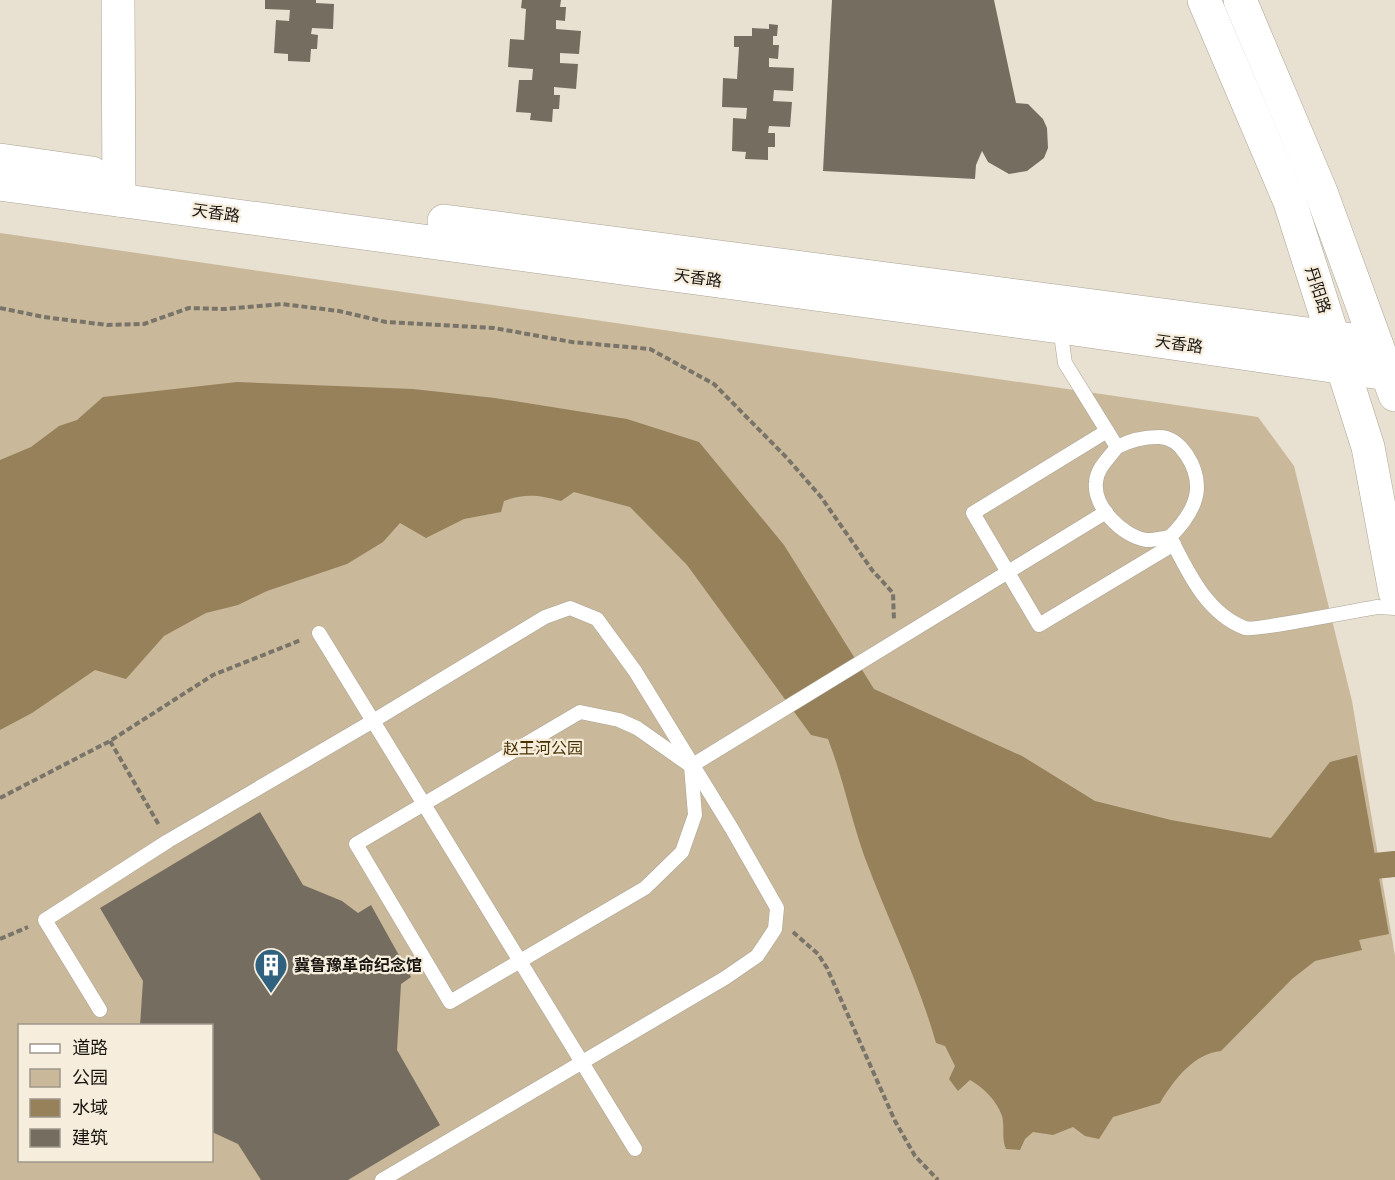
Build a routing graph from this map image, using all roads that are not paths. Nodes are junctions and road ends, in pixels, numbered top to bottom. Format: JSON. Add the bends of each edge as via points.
{"nodes":[{"id":1,"x":118,"y":0,"type":"edge"},
{"id":2,"x":1204,"y":0,"type":"edge"},
{"id":3,"x":1240,"y":0,"type":"edge"},
{"id":4,"x":0,"y":160,"type":"edge"},
{"id":5,"x":0,"y":184,"type":"edge"},
{"id":6,"x":119,"y":189,"type":"junction"},
{"id":7,"x":1060,"y":327,"type":"junction"},
{"id":8,"x":1376,"y":343,"type":"junction"},
{"id":9,"x":1338,"y":353,"type":"junction"},
{"id":10,"x":1392,"y":381,"type":"edge"},
{"id":11,"x":1107,"y":431,"type":"junction"},
{"id":12,"x":1117,"y":447,"type":"junction"},
{"id":13,"x":1106,"y":512,"type":"junction"},
{"id":14,"x":1172,"y":541,"type":"junction"},
{"id":15,"x":1008,"y":571,"type":"junction"},
{"id":16,"x":1395,"y":592,"type":"edge"},
{"id":17,"x":1395,"y":608,"type":"edge"},
{"id":18,"x":319,"y":633,"type":"road end"},
{"id":19,"x":373,"y":721,"type":"junction"},
{"id":20,"x":692,"y":766,"type":"junction"},
{"id":21,"x":424,"y":804,"type":"junction"},
{"id":22,"x":519,"y":960,"type":"junction"},
{"id":23,"x":100,"y":1010,"type":"dead end"},
{"id":24,"x":581,"y":1061,"type":"junction"},
{"id":25,"x":635,"y":1149,"type":"dead end"},
{"id":26,"x":382,"y":1180,"type":"edge"}],
"edges":[{"from":1,"to":6,"type":"main road"},
{"from":2,"to":9,"type":"main road","name":"丹阳路","via":[[1290,202]]},
{"from":3,"to":8,"type":"main road","via":[[1321,192]]},
{"from":4,"to":6,"type":"main road","name":"天香路"},
{"from":5,"to":6,"type":"main road","name":"天香路"},
{"from":6,"to":7,"type":"main road","name":"天香路"},
{"from":6,"to":9,"type":"main road","name":"天香路"},
{"from":7,"to":9,"type":"main road","name":"天香路"},
{"from":7,"to":11,"type":"lane","via":[[1065,363]]},
{"from":8,"to":9,"type":"main road","name":"天香路"},
{"from":8,"to":10,"type":"main road"},
{"from":9,"to":10,"type":"main road","name":"天香路"},
{"from":9,"to":16,"type":"main road","name":"丹阳路","via":[[1368,447]]},
{"from":11,"to":12,"type":"lane"},
{"from":11,"to":15,"type":"lane","via":[[973,513]]},
{"from":12,"to":13,"type":"lane","via":[[1099,469],[1095,483]]},
{"from":12,"to":14,"type":"lane","via":[[1159,436],[1184,451],[1196,477],[1197,490]]},
{"from":13,"to":14,"type":"lane","via":[[1128,533],[1147,540]]},
{"from":13,"to":15,"type":"lane"},
{"from":14,"to":15,"type":"lane","via":[[1039,625]]},
{"from":14,"to":17,"type":"lane","via":[[1215,610],[1247,629],[1377,607]]},
{"from":15,"to":20,"type":"lane"},
{"from":18,"to":19,"type":"lane"},
{"from":19,"to":20,"type":"lane","via":[[545,617],[570,608],[597,619],[635,671]]},
{"from":19,"to":21,"type":"lane"},
{"from":19,"to":23,"type":"lane","via":[[168,841],[45,920]]},
{"from":20,"to":21,"type":"lane","via":[[637,728],[580,712]]},
{"from":20,"to":22,"type":"lane","via":[[695,815],[682,852],[645,888]]},
{"from":20,"to":24,"type":"lane","via":[[777,908],[775,929],[757,956],[725,978]]},
{"from":21,"to":22,"type":"lane"},
{"from":21,"to":22,"type":"lane","via":[[356,844],[450,1002]]},
{"from":22,"to":24,"type":"lane"},
{"from":24,"to":25,"type":"lane"},
{"from":24,"to":26,"type":"lane"}]}
